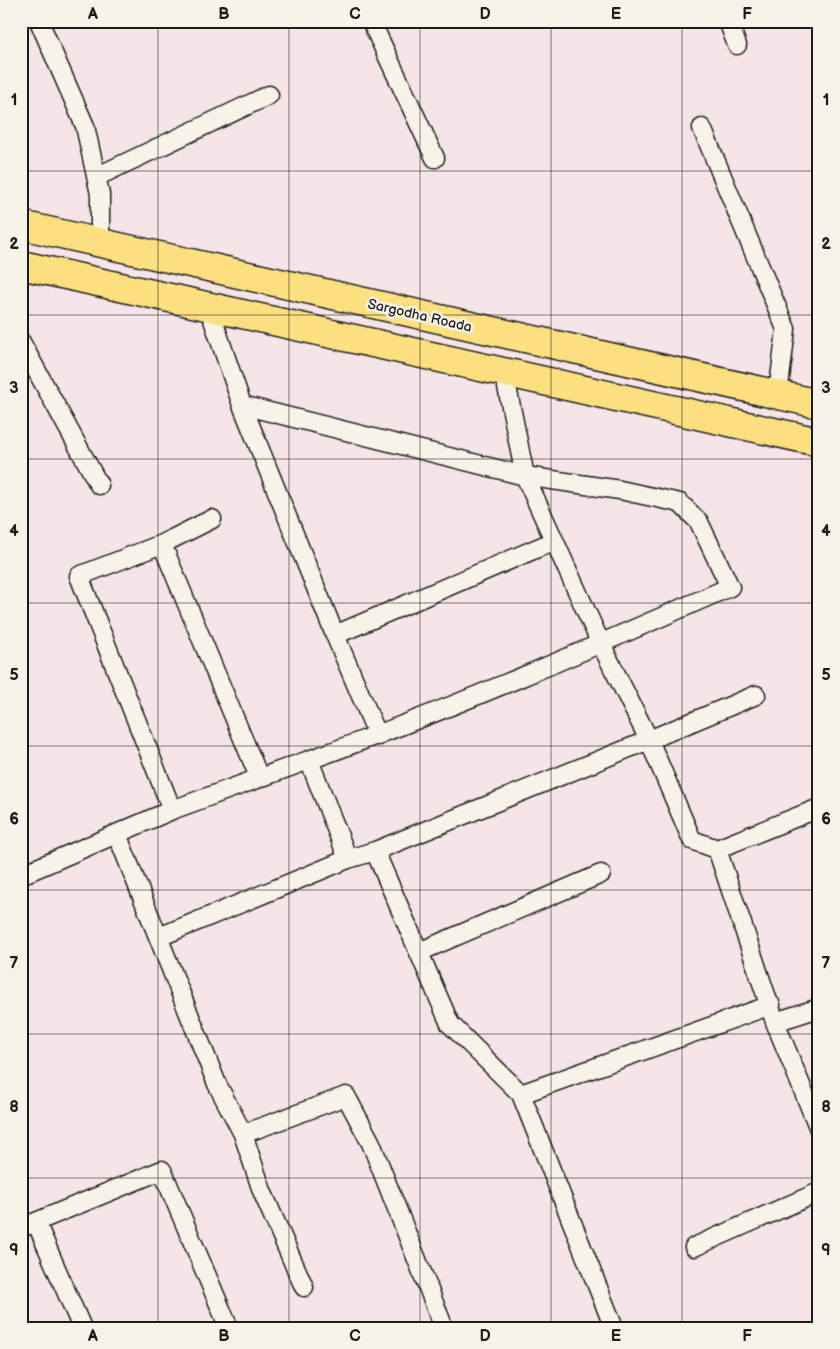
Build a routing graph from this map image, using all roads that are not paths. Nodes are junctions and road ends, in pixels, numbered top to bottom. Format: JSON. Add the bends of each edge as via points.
{"nodes":[{"id":1,"x":39,"y":21,"type":"edge"},
{"id":2,"x":371,"y":21,"type":"edge"},
{"id":3,"x":728,"y":21,"type":"edge"},
{"id":4,"x":737,"y":45,"type":"dead end"},
{"id":5,"x":269,"y":95,"type":"dead end"},
{"id":6,"x":702,"y":128,"type":"dead end"},
{"id":7,"x":436,"y":158,"type":"dead end"},
{"id":8,"x":96,"y":177,"type":"junction"},
{"id":9,"x":21,"y":225,"type":"edge"},
{"id":10,"x":100,"y":243,"type":"junction"},
{"id":11,"x":21,"y":265,"type":"edge"},
{"id":12,"x":208,"y":305,"type":"junction"},
{"id":13,"x":21,"y":342,"type":"edge"},
{"id":14,"x":504,"y":372,"type":"junction"},
{"id":15,"x":778,"y":395,"type":"junction"},
{"id":16,"x":819,"y":404,"type":"edge"},
{"id":17,"x":242,"y":405,"type":"junction"},
{"id":18,"x":819,"y":442,"type":"edge"},
{"id":19,"x":525,"y":476,"type":"junction"},
{"id":20,"x":99,"y":485,"type":"dead end"},
{"id":21,"x":212,"y":520,"type":"dead end"},
{"id":22,"x":554,"y":541,"type":"junction"},
{"id":23,"x":162,"y":544,"type":"junction"},
{"id":24,"x":335,"y":634,"type":"junction"},
{"id":25,"x":601,"y":644,"type":"junction"},
{"id":26,"x":756,"y":695,"type":"dead end"},
{"id":27,"x":378,"y":736,"type":"junction"},
{"id":28,"x":649,"y":740,"type":"junction"},
{"id":29,"x":309,"y":760,"type":"junction"},
{"id":30,"x":259,"y":777,"type":"junction"},
{"id":31,"x":819,"y":808,"type":"edge"},
{"id":32,"x":172,"y":810,"type":"junction"},
{"id":33,"x":118,"y":834,"type":"junction"},
{"id":34,"x":717,"y":849,"type":"junction"},
{"id":35,"x":375,"y":851,"type":"junction"},
{"id":36,"x":348,"y":859,"type":"junction"},
{"id":37,"x":601,"y":874,"type":"dead end"},
{"id":38,"x":21,"y":875,"type":"edge"},
{"id":39,"x":159,"y":937,"type":"junction"},
{"id":40,"x":419,"y":952,"type":"junction"},
{"id":41,"x":819,"y":1008,"type":"edge"},
{"id":42,"x":773,"y":1013,"type":"junction"},
{"id":43,"x":520,"y":1094,"type":"junction"},
{"id":44,"x":819,"y":1129,"type":"edge"},
{"id":45,"x":243,"y":1134,"type":"junction"},
{"id":46,"x":819,"y":1192,"type":"edge"},
{"id":47,"x":29,"y":1225,"type":"edge"},
{"id":48,"x":694,"y":1247,"type":"dead end"},
{"id":49,"x":304,"y":1288,"type":"dead end"},
{"id":50,"x":82,"y":1328,"type":"edge"},
{"id":51,"x":229,"y":1328,"type":"edge"},
{"id":52,"x":444,"y":1328,"type":"edge"},
{"id":53,"x":614,"y":1328,"type":"edge"}],
"edges":[{"from":1,"to":8,"type":"street","via":[[85,126]]},
{"from":2,"to":7,"type":"street"},
{"from":3,"to":4,"type":"street"},
{"from":5,"to":8,"type":"street"},
{"from":6,"to":15,"type":"street","via":[[786,329]]},
{"from":8,"to":10,"type":"street","via":[[100,194]]},
{"from":9,"to":10,"type":"highway","name":"Sargodha Roada"},
{"from":10,"to":15,"type":"highway","name":"Sargodha Roada"},
{"from":11,"to":12,"type":"highway"},
{"from":12,"to":14,"type":"highway"},
{"from":12,"to":17,"type":"street"},
{"from":13,"to":20,"type":"street"},
{"from":14,"to":18,"type":"highway"},
{"from":14,"to":19,"type":"street"},
{"from":15,"to":16,"type":"highway","name":"Sargodha Roada"},
{"from":17,"to":19,"type":"street"},
{"from":17,"to":24,"type":"street"},
{"from":19,"to":22,"type":"street"},
{"from":19,"to":25,"type":"street","via":[[620,490],[680,504],[699,522],[730,587]]},
{"from":21,"to":23,"type":"street"},
{"from":22,"to":24,"type":"street"},
{"from":22,"to":25,"type":"street"},
{"from":23,"to":30,"type":"street"},
{"from":23,"to":32,"type":"street","via":[[79,576]]},
{"from":24,"to":27,"type":"street"},
{"from":25,"to":27,"type":"street"},
{"from":25,"to":28,"type":"street"},
{"from":26,"to":28,"type":"street"},
{"from":27,"to":29,"type":"street"},
{"from":28,"to":34,"type":"street","via":[[692,840]]},
{"from":28,"to":35,"type":"street"},
{"from":29,"to":30,"type":"street"},
{"from":29,"to":36,"type":"street"},
{"from":30,"to":32,"type":"street"},
{"from":31,"to":34,"type":"street"},
{"from":32,"to":33,"type":"street"},
{"from":33,"to":38,"type":"street"},
{"from":33,"to":39,"type":"street"},
{"from":34,"to":42,"type":"street"},
{"from":35,"to":36,"type":"street"},
{"from":35,"to":40,"type":"street"},
{"from":36,"to":39,"type":"street"},
{"from":37,"to":40,"type":"street"},
{"from":39,"to":45,"type":"street","via":[[216,1084]]},
{"from":40,"to":43,"type":"street","via":[[450,1024]]},
{"from":41,"to":42,"type":"street"},
{"from":42,"to":43,"type":"street"},
{"from":42,"to":44,"type":"street"},
{"from":43,"to":53,"type":"street"},
{"from":45,"to":49,"type":"street","via":[[262,1191]]},
{"from":45,"to":52,"type":"street","via":[[346,1096],[371,1143]]},
{"from":46,"to":48,"type":"street"},
{"from":47,"to":50,"type":"street"},
{"from":47,"to":51,"type":"street","via":[[162,1170]]}]}
